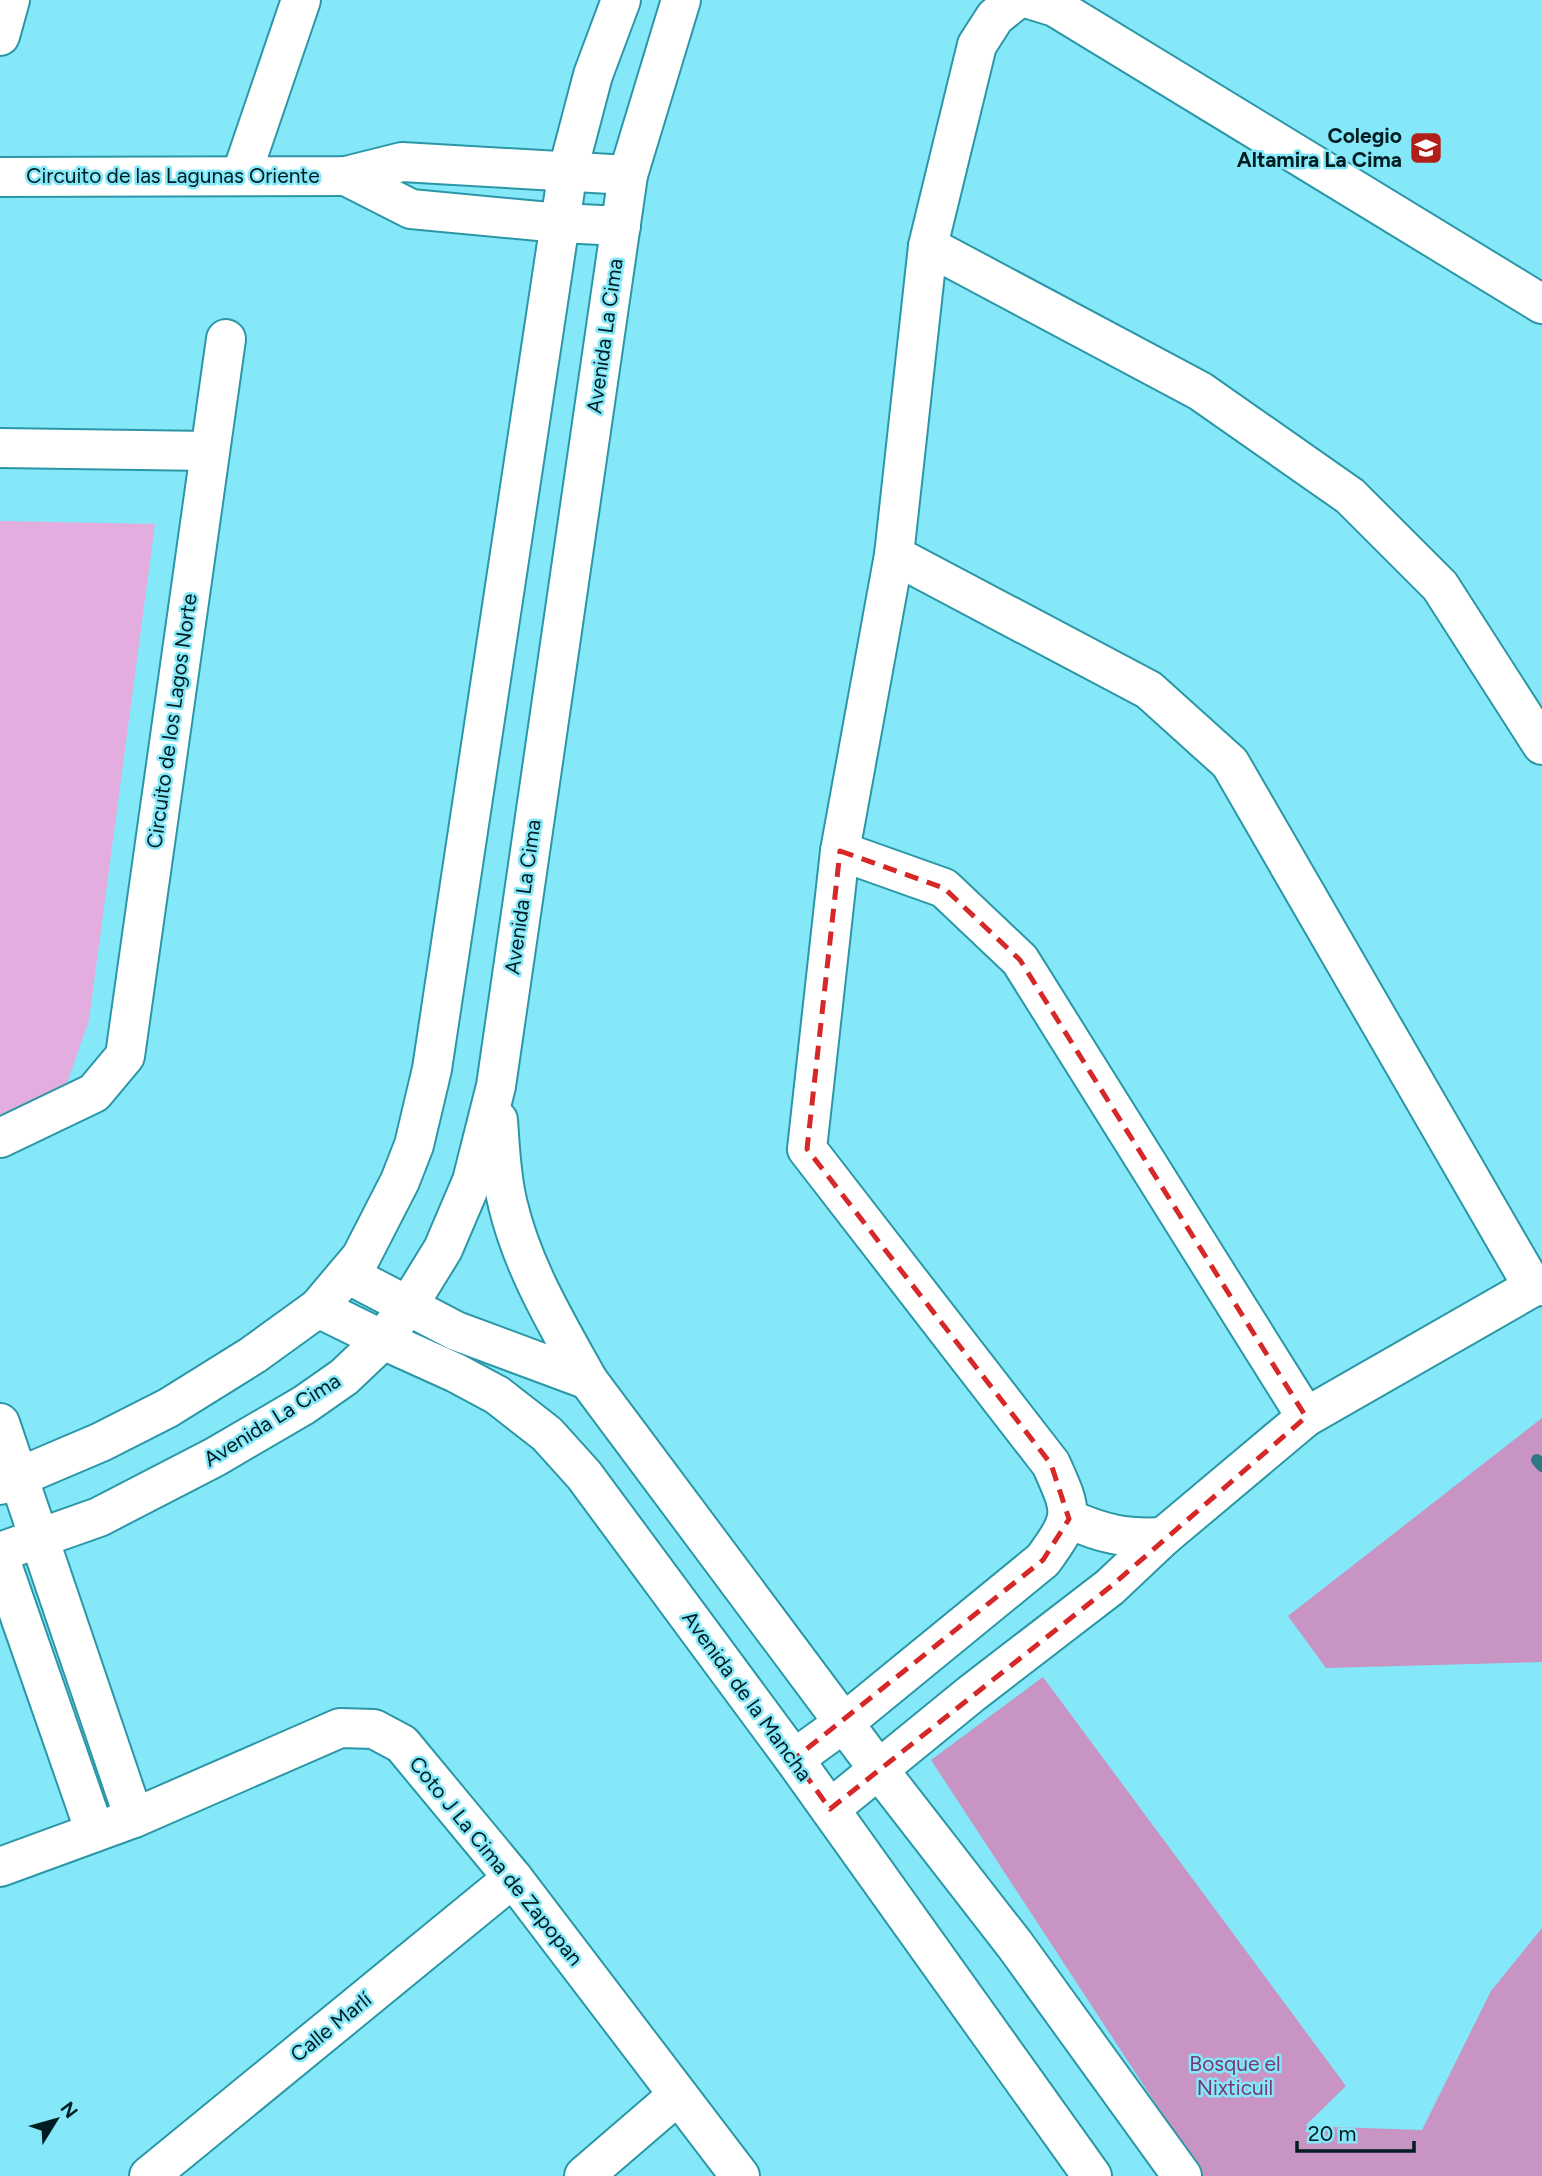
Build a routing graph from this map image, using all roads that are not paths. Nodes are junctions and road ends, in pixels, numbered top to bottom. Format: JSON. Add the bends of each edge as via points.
{"nodes":[{"id":1,"x":10,"y":0,"type":"edge"},
{"id":2,"x":301,"y":0,"type":"edge"},
{"id":3,"x":621,"y":0,"type":"edge"},
{"id":4,"x":681,"y":0,"type":"edge"},
{"id":5,"x":1016,"y":0,"type":"edge"},
{"id":6,"x":1031,"y":0,"type":"edge"},
{"id":7,"x":0,"y":36,"type":"edge"},
{"id":8,"x":568,"y":170,"type":"junction"},
{"id":9,"x":628,"y":175,"type":"junction"},
{"id":10,"x":241,"y":176,"type":"junction"},
{"id":11,"x":346,"y":176,"type":"junction"},
{"id":12,"x":0,"y":177,"type":"edge"},
{"id":13,"x":560,"y":223,"type":"junction"},
{"id":14,"x":621,"y":226,"type":"junction"},
{"id":15,"x":928,"y":246,"type":"junction"},
{"id":16,"x":1542,"y":304,"type":"edge"},
{"id":17,"x":226,"y":339,"type":"dead end"},
{"id":18,"x":0,"y":448,"type":"edge"},
{"id":19,"x":209,"y":451,"type":"junction"},
{"id":20,"x":894,"y":555,"type":"junction"},
{"id":21,"x":1542,"y":745,"type":"edge"},
{"id":22,"x":840,"y":851,"type":"junction"},
{"id":23,"x":496,"y":1086,"type":"junction"},
{"id":24,"x":0,"y":1138,"type":"edge"},
{"id":25,"x":347,"y":1274,"type":"junction"},
{"id":26,"x":1537,"y":1286,"type":"edge"},
{"id":27,"x":407,"y":1306,"type":"junction"},
{"id":28,"x":318,"y":1308,"type":"junction"},
{"id":29,"x":383,"y":1340,"type":"junction"},
{"id":30,"x":588,"y":1380,"type":"junction"},
{"id":31,"x":1306,"y":1417,"type":"junction"},
{"id":32,"x":0,"y":1423,"type":"edge"},
{"id":33,"x":9,"y":1481,"type":"edge"},
{"id":34,"x":1069,"y":1520,"type":"junction"},
{"id":35,"x":1163,"y":1537,"type":"junction"},
{"id":36,"x":39,"y":1538,"type":"junction"},
{"id":37,"x":0,"y":1552,"type":"edge"},
{"id":38,"x":0,"y":1559,"type":"edge"},
{"id":39,"x":71,"y":1631,"type":"junction"},
{"id":40,"x":30,"y":1645,"type":"junction"},
{"id":41,"x":936,"y":1647,"type":"junction"},
{"id":42,"x":971,"y":1693,"type":"junction"},
{"id":43,"x":845,"y":1722,"type":"junction"},
{"id":44,"x":794,"y":1759,"type":"junction"},
{"id":45,"x":880,"y":1770,"type":"junction"},
{"id":46,"x":830,"y":1809,"type":"junction"},
{"id":47,"x":134,"y":1818,"type":"junction"},
{"id":48,"x":95,"y":1832,"type":"junction"},
{"id":49,"x":0,"y":1867,"type":"edge"},
{"id":50,"x":513,"y":1878,"type":"junction"},
{"id":51,"x":678,"y":2095,"type":"junction"},
{"id":52,"x":149,"y":2176,"type":"edge"},
{"id":53,"x":584,"y":2176,"type":"edge"},
{"id":54,"x":740,"y":2176,"type":"edge"},
{"id":55,"x":1092,"y":2176,"type":"edge"},
{"id":56,"x":1182,"y":2176,"type":"edge"}],
"edges":[{"from":1,"to":7,"type":"street"},
{"from":2,"to":10,"type":"street"},
{"from":3,"to":8,"type":"street","via":[[593,75]]},
{"from":4,"to":9,"type":"street","name":"Avenida La Cima"},
{"from":5,"to":15,"type":"street","via":[[995,17],[977,45]]},
{"from":6,"to":16,"type":"street","via":[[1055,7]]},
{"from":8,"to":9,"type":"street","name":"Circuito de las Lagunas Oriente"},
{"from":8,"to":11,"type":"street","name":"Circuito de las Lagunas Oriente","via":[[402,162]]},
{"from":8,"to":13,"type":"street"},
{"from":9,"to":14,"type":"street","name":"Avenida La Cima"},
{"from":10,"to":11,"type":"street","name":"Circuito de las Lagunas Oriente"},
{"from":10,"to":12,"type":"street","name":"Circuito de las Lagunas Oriente"},
{"from":11,"to":13,"type":"street","name":"Circuito de las Lagunas Oriente","via":[[411,208]]},
{"from":13,"to":14,"type":"street","name":"Circuito de las Lagunas Oriente"},
{"from":13,"to":25,"type":"street","via":[[432,1069],[414,1145],[400,1181],[361,1257]]},
{"from":14,"to":23,"type":"street","name":"Avenida La Cima"},
{"from":15,"to":20,"type":"street"},
{"from":15,"to":21,"type":"street","via":[[1200,391],[1350,496],[1440,586]]},
{"from":17,"to":19,"type":"street","name":"Circuito de los Lagos Norte"},
{"from":18,"to":19,"type":"street"},
{"from":19,"to":24,"type":"street","name":"Circuito de los Lagos Norte","via":[[125,1056],[94,1093]]},
{"from":20,"to":22,"type":"street"},
{"from":20,"to":26,"type":"street","via":[[1149,690],[1230,763]]},
{"from":22,"to":31,"type":"street","via":[[944,888],[1020,960]]},
{"from":22,"to":34,"type":"street","via":[[807,1149],[1051,1464]]},
{"from":23,"to":27,"type":"street","name":"Avenida La Cima","via":[[472,1181],[443,1249]]},
{"from":23,"to":30,"type":"street","via":[[508,1206],[550,1313]]},
{"from":25,"to":27,"type":"street"},
{"from":25,"to":28,"type":"street"},
{"from":26,"to":31,"type":"street"},
{"from":27,"to":29,"type":"street","name":"Avenida La Cima"},
{"from":27,"to":30,"type":"street","via":[[456,1331]]},
{"from":28,"to":29,"type":"street","name":"Avenida de la Mancha"},
{"from":28,"to":33,"type":"street","via":[[168,1408]]},
{"from":29,"to":36,"type":"street","name":"Avenida La Cima","via":[[344,1377],[304,1405],[215,1457],[99,1517]]},
{"from":29,"to":44,"type":"street","name":"Avenida de la Mancha","via":[[497,1395],[547,1434],[584,1475]]},
{"from":30,"to":43,"type":"street"},
{"from":31,"to":35,"type":"street"},
{"from":32,"to":33,"type":"street"},
{"from":33,"to":36,"type":"street"},
{"from":34,"to":35,"type":"street","via":[[1116,1537]]},
{"from":34,"to":41,"type":"street","via":[[1043,1560]]},
{"from":35,"to":42,"type":"street","via":[[1110,1587]]},
{"from":36,"to":37,"type":"street","name":"Avenida La Cima"},
{"from":36,"to":39,"type":"street"},
{"from":38,"to":40,"type":"street"},
{"from":39,"to":40,"type":"street"},
{"from":39,"to":47,"type":"street"},
{"from":40,"to":48,"type":"street"},
{"from":41,"to":42,"type":"street"},
{"from":41,"to":43,"type":"street"},
{"from":42,"to":45,"type":"street"},
{"from":43,"to":44,"type":"street"},
{"from":43,"to":45,"type":"street"},
{"from":44,"to":46,"type":"street","name":"Avenida de la Mancha"},
{"from":45,"to":46,"type":"street"},
{"from":45,"to":56,"type":"street","via":[[1015,1945]]},
{"from":46,"to":55,"type":"street","name":"Avenida de la Mancha"},
{"from":47,"to":48,"type":"street","name":"Coto J La Cima de Zapopan"},
{"from":47,"to":50,"type":"street","name":"Coto J La Cima de Zapopan","via":[[340,1728],[374,1729],[402,1744]]},
{"from":48,"to":49,"type":"street","name":"Coto J La Cima de Zapopan"},
{"from":50,"to":51,"type":"street","name":"Coto J La Cima de Zapopan"},
{"from":50,"to":52,"type":"street","name":"Calle Marlí"},
{"from":51,"to":53,"type":"street"},
{"from":51,"to":54,"type":"street","name":"Coto J La Cima de Zapopan"}]}
